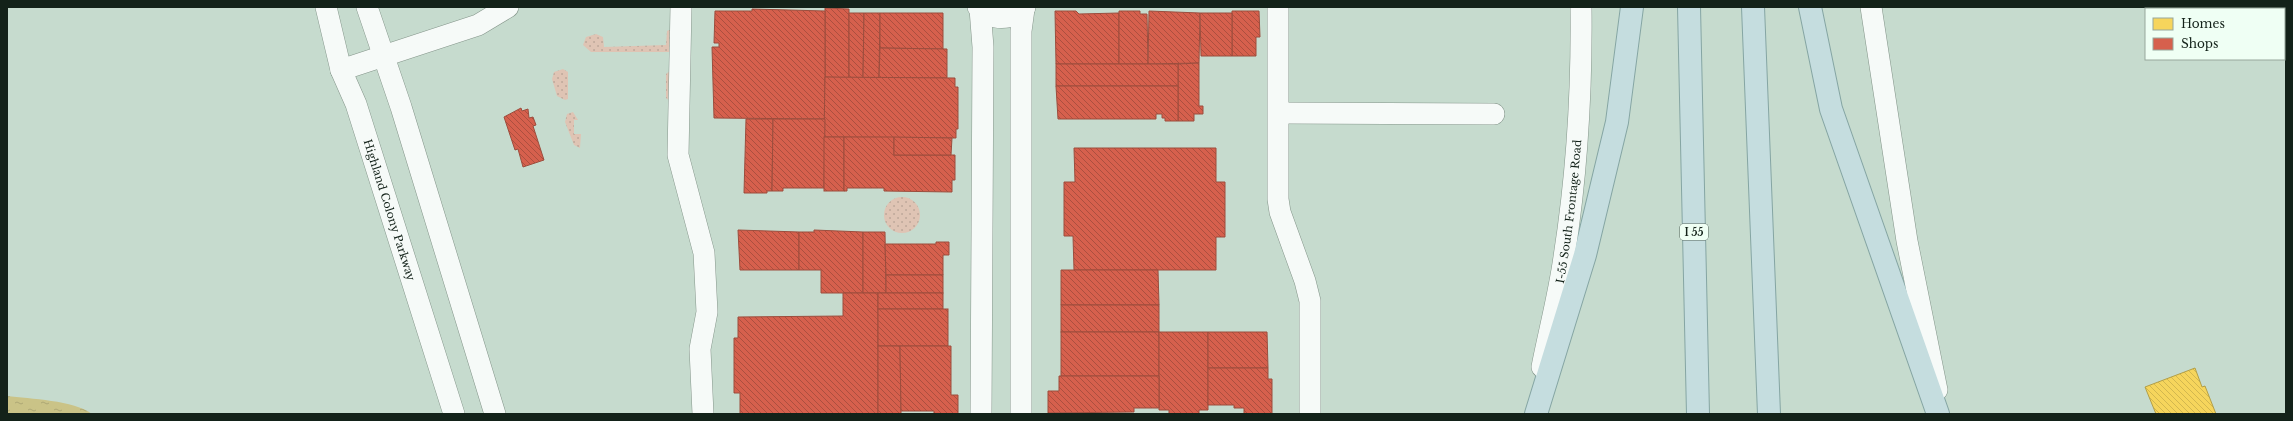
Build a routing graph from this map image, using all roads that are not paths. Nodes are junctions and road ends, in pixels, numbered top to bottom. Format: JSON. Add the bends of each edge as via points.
{"nodes":[{"id":1,"x":326,"y":7,"type":"edge"},
{"id":2,"x":367,"y":7,"type":"edge"},
{"id":3,"x":508,"y":7,"type":"edge"},
{"id":4,"x":681,"y":7,"type":"edge"},
{"id":5,"x":1278,"y":7,"type":"edge"},
{"id":6,"x":1581,"y":7,"type":"edge"},
{"id":7,"x":1632,"y":7,"type":"edge"},
{"id":8,"x":1689,"y":7,"type":"edge"},
{"id":9,"x":1753,"y":7,"type":"edge"},
{"id":10,"x":1810,"y":7,"type":"edge"},
{"id":11,"x":1871,"y":7,"type":"edge"},
{"id":12,"x":979,"y":8,"type":"edge"},
{"id":13,"x":1025,"y":8,"type":"edge"},
{"id":14,"x":383,"y":55,"type":"junction"},
{"id":15,"x":341,"y":70,"type":"junction"},
{"id":16,"x":1279,"y":113,"type":"junction"},
{"id":17,"x":1494,"y":114,"type":"dead end"},
{"id":18,"x":454,"y":414,"type":"edge"},
{"id":19,"x":495,"y":414,"type":"edge"},
{"id":20,"x":703,"y":414,"type":"edge"},
{"id":21,"x":981,"y":414,"type":"edge"},
{"id":22,"x":1021,"y":414,"type":"edge"},
{"id":23,"x":1310,"y":414,"type":"edge"},
{"id":24,"x":1532,"y":414,"type":"edge"},
{"id":25,"x":1536,"y":414,"type":"edge"},
{"id":26,"x":1698,"y":414,"type":"edge"},
{"id":27,"x":1768,"y":414,"type":"edge"},
{"id":28,"x":1938,"y":414,"type":"edge"},
{"id":29,"x":1942,"y":414,"type":"edge"}],
"edges":[{"from":1,"to":15,"type":"street","name":"Highland Colony Parkway"},
{"from":2,"to":14,"type":"street"},
{"from":3,"to":14,"type":"street","via":[[478,25]]},
{"from":4,"to":20,"type":"street","via":[[678,156],[706,269],[707,312],[700,349]]},
{"from":5,"to":16,"type":"street"},
{"from":6,"to":24,"type":"street","name":"I-55 South Frontage Road","via":[[1581,103],[1575,174],[1564,258]]},
{"from":7,"to":25,"type":"highway","via":[[1617,122],[1585,254]]},
{"from":8,"to":26,"type":"highway","number":"I 55"},
{"from":9,"to":27,"type":"highway"},
{"from":10,"to":28,"type":"highway","via":[[1831,109]]},
{"from":11,"to":29,"type":"street","via":[[1908,241]]},
{"from":12,"to":13,"type":"street","via":[[1002,18],[1015,15]]},
{"from":12,"to":21,"type":"street","via":[[983,46]]},
{"from":13,"to":22,"type":"street","via":[[1021,31]]},
{"from":14,"to":15,"type":"street"},
{"from":14,"to":19,"type":"street"},
{"from":15,"to":18,"type":"street","name":"Highland Colony Parkway","via":[[356,104]]},
{"from":16,"to":17,"type":"street"},
{"from":16,"to":23,"type":"street","via":[[1280,212],[1305,281],[1311,311]]}]}
